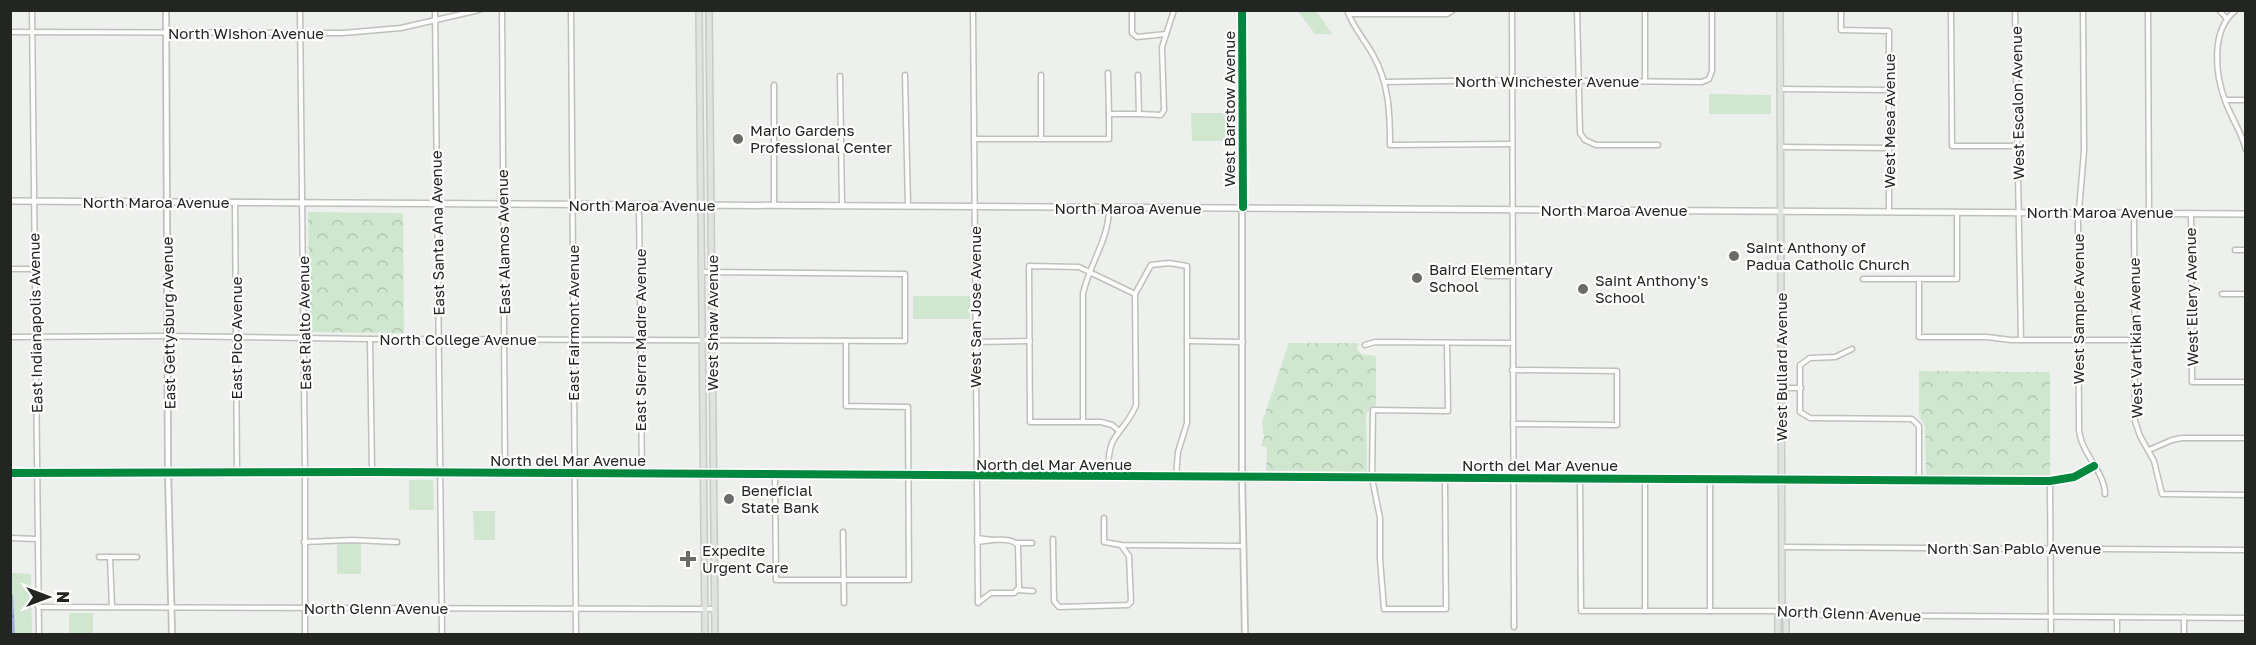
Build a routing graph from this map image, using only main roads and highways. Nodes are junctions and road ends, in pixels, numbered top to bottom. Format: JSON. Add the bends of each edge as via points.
{"nodes":[{"id":1,"x":699,"y":10,"type":"edge"},
{"id":2,"x":709,"y":10,"type":"edge"},
{"id":3,"x":1780,"y":10,"type":"edge"},
{"id":4,"x":10,"y":201,"type":"edge"},
{"id":5,"x":701,"y":205,"type":"junction"},
{"id":6,"x":711,"y":205,"type":"junction"},
{"id":7,"x":1781,"y":210,"type":"junction"},
{"id":8,"x":2246,"y":214,"type":"edge"},
{"id":9,"x":1782,"y":614,"type":"junction"},
{"id":10,"x":705,"y":634,"type":"edge"},
{"id":11,"x":715,"y":634,"type":"edge"},
{"id":12,"x":1778,"y":634,"type":"edge"},
{"id":13,"x":1786,"y":634,"type":"edge"}],
"edges":[{"from":1,"to":5,"type":"main road","name":"West Shaw Avenue"},
{"from":2,"to":6,"type":"main road","name":"West Shaw Avenue"},
{"from":3,"to":7,"type":"main road","name":"West Bullard Avenue"},
{"from":4,"to":5,"type":"main road","name":"North Maroa Avenue"},
{"from":5,"to":6,"type":"main road","name":"North Maroa Avenue"},
{"from":5,"to":10,"type":"main road","name":"West Shaw Avenue"},
{"from":6,"to":7,"type":"main road","name":"North Maroa Avenue"},
{"from":6,"to":11,"type":"main road","name":"West Shaw Avenue"},
{"from":7,"to":8,"type":"main road","name":"North Maroa Avenue"},
{"from":7,"to":9,"type":"main road","name":"West Bullard Avenue"},
{"from":9,"to":12,"type":"main road","name":"West Bullard Avenue","via":[[1778,617]]},
{"from":9,"to":13,"type":"main road","name":"West Bullard Avenue","via":[[1786,618]]}]}
